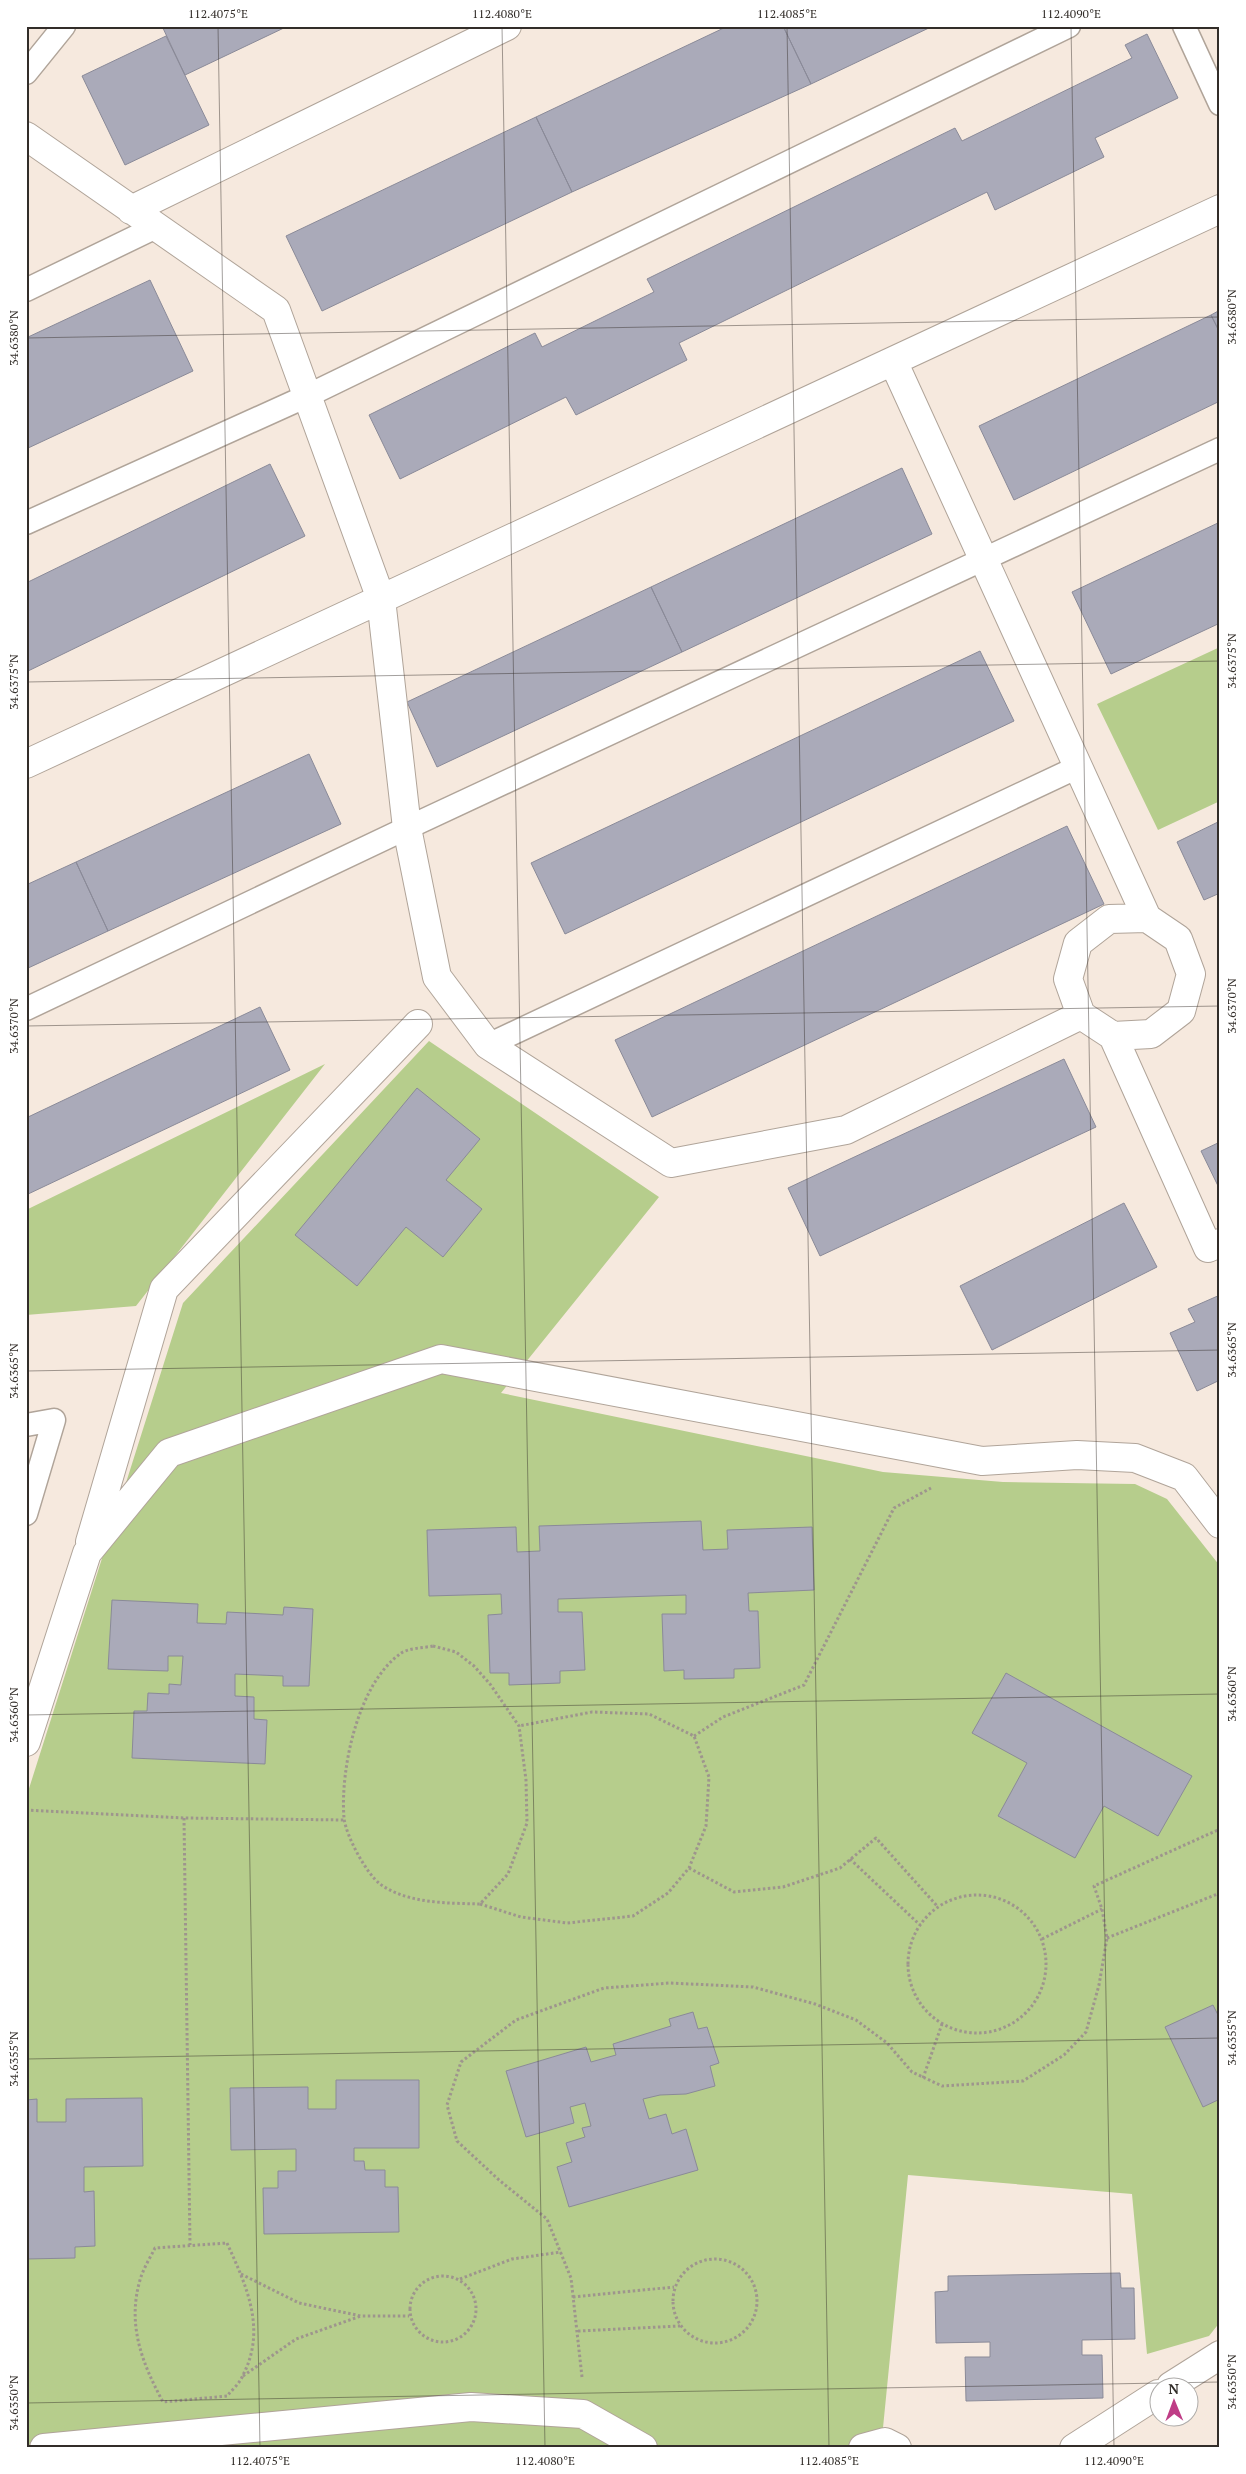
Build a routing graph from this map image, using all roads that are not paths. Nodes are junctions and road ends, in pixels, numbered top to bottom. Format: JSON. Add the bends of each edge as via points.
{"nodes":[{"id":1,"x":64,"y":26,"type":"edge"},
{"id":2,"x":507,"y":26,"type":"edge"},
{"id":3,"x":1069,"y":26,"type":"edge"},
{"id":4,"x":1184,"y":26,"type":"edge"},
{"id":5,"x":26,"y":73,"type":"edge"},
{"id":6,"x":1220,"y":104,"type":"edge"},
{"id":7,"x":26,"y":136,"type":"edge"},
{"id":8,"x":1220,"y":209,"type":"edge"},
{"id":9,"x":131,"y":210,"type":"junction"},
{"id":10,"x":156,"y":227,"type":"junction"},
{"id":11,"x":26,"y":290,"type":"edge"},
{"id":12,"x":893,"y":361,"type":"junction"},
{"id":13,"x":308,"y":396,"type":"junction"},
{"id":14,"x":1220,"y":449,"type":"edge"},
{"id":15,"x":26,"y":523,"type":"edge"},
{"id":16,"x":984,"y":560,"type":"junction"},
{"id":17,"x":381,"y":599,"type":"junction"},
{"id":18,"x":26,"y":764,"type":"edge"},
{"id":19,"x":1078,"y":767,"type":"junction"},
{"id":20,"x":407,"y":828,"type":"junction"},
{"id":21,"x":1147,"y":918,"type":"junction"},
{"id":22,"x":26,"y":1009,"type":"edge"},
{"id":23,"x":1081,"y":1015,"type":"junction"},
{"id":24,"x":418,"y":1024,"type":"dead end"},
{"id":25,"x":1113,"y":1036,"type":"junction"},
{"id":26,"x":488,"y":1044,"type":"junction"},
{"id":27,"x":1220,"y":1242,"type":"edge"},
{"id":28,"x":26,"y":1425,"type":"edge"},
{"id":29,"x":26,"y":1514,"type":"edge"},
{"id":30,"x":1220,"y":1524,"type":"edge"},
{"id":31,"x":87,"y":1553,"type":"junction"},
{"id":32,"x":26,"y":1742,"type":"edge"},
{"id":33,"x":1220,"y":2355,"type":"edge"},
{"id":34,"x":1186,"y":2376,"type":"edge"},
{"id":35,"x":1148,"y":2400,"type":"edge"},
{"id":36,"x":44,"y":2448,"type":"edge"},
{"id":37,"x":643,"y":2448,"type":"edge"},
{"id":38,"x":863,"y":2448,"type":"edge"},
{"id":39,"x":897,"y":2448,"type":"edge"},
{"id":40,"x":1074,"y":2448,"type":"edge"}],
"edges":[{"from":1,"to":5,"type":"lane"},
{"from":2,"to":9,"type":"street"},
{"from":3,"to":13,"type":"lane"},
{"from":4,"to":6,"type":"lane"},
{"from":7,"to":9,"type":"street"},
{"from":8,"to":12,"type":"street"},
{"from":9,"to":10,"type":"street"},
{"from":10,"to":11,"type":"lane"},
{"from":10,"to":13,"type":"street","via":[[276,310]]},
{"from":12,"to":16,"type":"street"},
{"from":12,"to":17,"type":"street"},
{"from":13,"to":15,"type":"lane"},
{"from":13,"to":17,"type":"street"},
{"from":14,"to":16,"type":"lane"},
{"from":16,"to":19,"type":"street"},
{"from":16,"to":20,"type":"lane"},
{"from":17,"to":18,"type":"street"},
{"from":17,"to":20,"type":"street"},
{"from":19,"to":21,"type":"street"},
{"from":19,"to":26,"type":"lane"},
{"from":20,"to":22,"type":"lane"},
{"from":20,"to":26,"type":"street","via":[[437,977]]},
{"from":21,"to":23,"type":"street","via":[[1109,920],[1078,943],[1068,979]]},
{"from":21,"to":25,"type":"street","via":[[1178,939],[1192,974],[1181,1011],[1151,1034]]},
{"from":23,"to":25,"type":"street"},
{"from":23,"to":26,"type":"street","via":[[846,1130],[671,1162]]},
{"from":24,"to":31,"type":"street","via":[[164,1289]]},
{"from":25,"to":27,"type":"street","via":[[1208,1248]]},
{"from":28,"to":29,"type":"lane","via":[[54,1420]]},
{"from":30,"to":31,"type":"street","via":[[1184,1477],[1135,1458],[1077,1455],[982,1461],[442,1359],[169,1453]]},
{"from":31,"to":32,"type":"street"},
{"from":33,"to":34,"type":"street"},
{"from":35,"to":40,"type":"street"},
{"from":36,"to":37,"type":"street","via":[[471,2407],[583,2414]]},
{"from":38,"to":39,"type":"street","via":[[885,2442]]}]}
